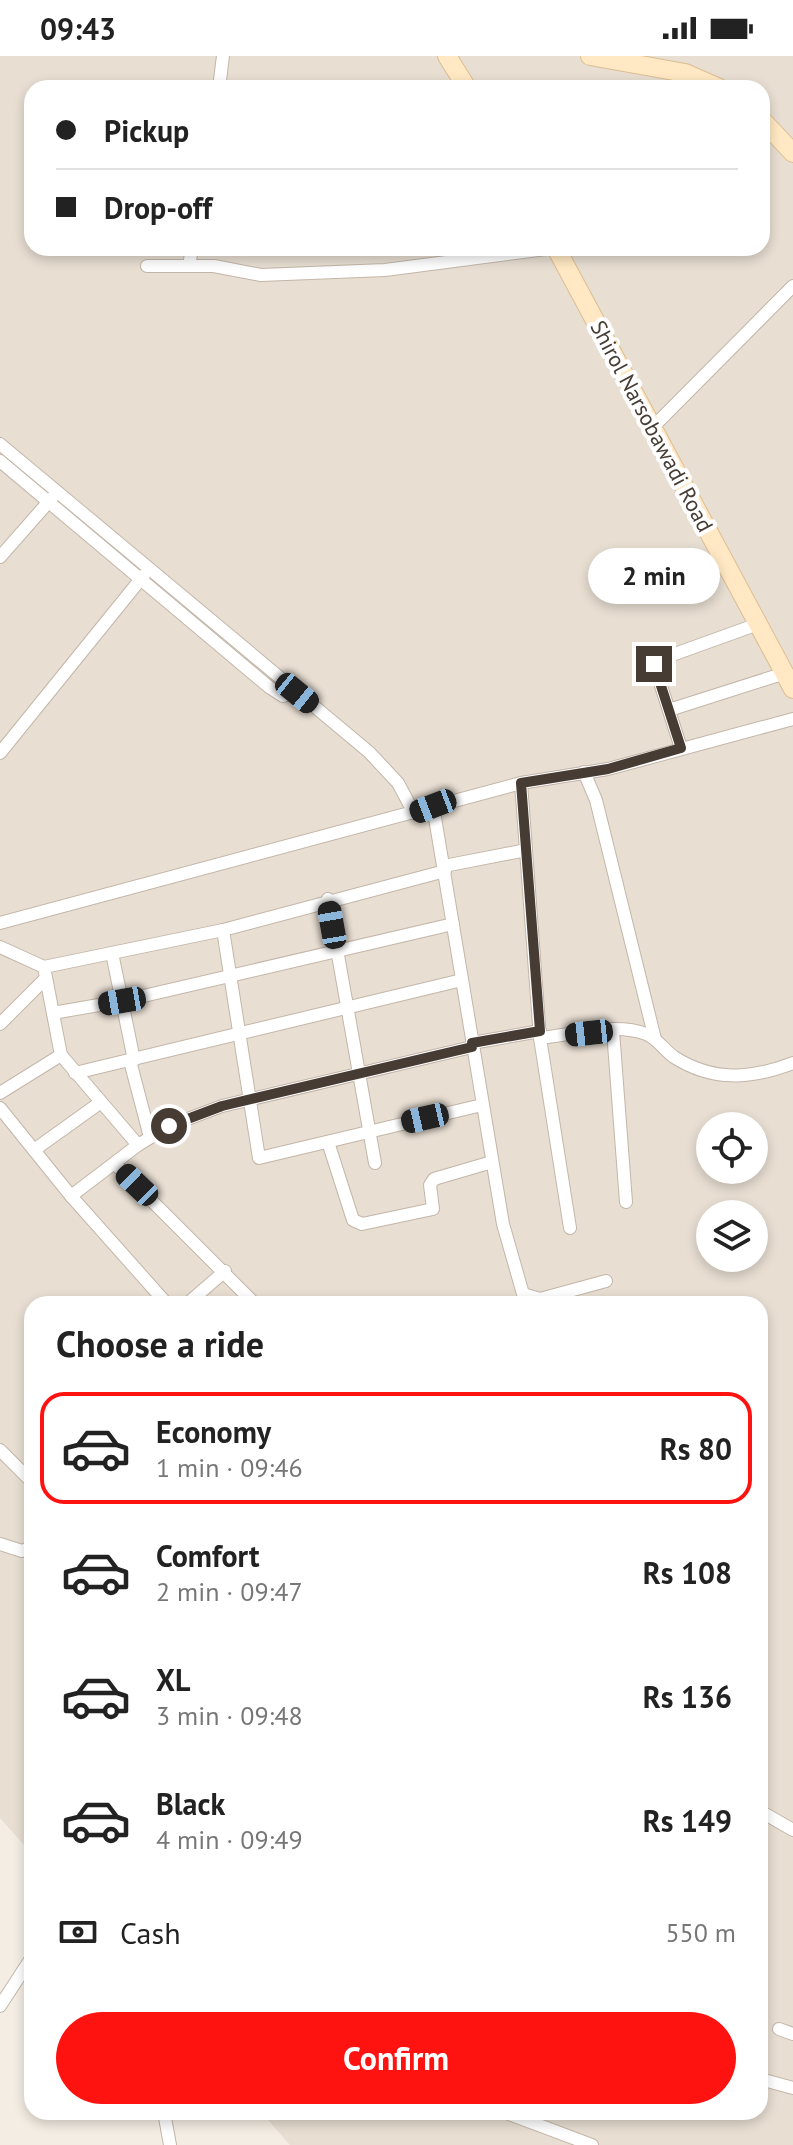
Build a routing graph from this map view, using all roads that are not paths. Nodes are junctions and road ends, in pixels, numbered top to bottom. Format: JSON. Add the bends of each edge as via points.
{"nodes":[{"id":1,"x":223,"y":56,"type":"edge"},
{"id":2,"x":447,"y":56,"type":"edge"},
{"id":3,"x":590,"y":56,"type":"edge"},
{"id":4,"x":652,"y":62,"type":"edge"},
{"id":5,"x":220,"y":80,"type":"edge"},
{"id":6,"x":462,"y":80,"type":"edge"},
{"id":7,"x":701,"y":80,"type":"edge"},
{"id":8,"x":770,"y":129,"type":"edge"},
{"id":9,"x":793,"y":153,"type":"edge"},
{"id":10,"x":191,"y":256,"type":"edge"},
{"id":11,"x":493,"y":256,"type":"edge"},
{"id":12,"x":559,"y":256,"type":"edge"},
{"id":13,"x":147,"y":266,"type":"dead end"},
{"id":14,"x":189,"y":266,"type":"junction"},
{"id":15,"x":792,"y":288,"type":"edge"},
{"id":16,"x":654,"y":426,"type":"junction"},
{"id":17,"x":0,"y":444,"type":"edge"},
{"id":18,"x":0,"y":461,"type":"edge"},
{"id":19,"x":52,"y":497,"type":"junction"},
{"id":20,"x":0,"y":557,"type":"edge"},
{"id":21,"x":144,"y":575,"type":"junction"},
{"id":22,"x":758,"y":624,"type":"junction"},
{"id":23,"x":672,"y":655,"type":"dead end"},
{"id":24,"x":654,"y":664,"type":"dead end"},
{"id":25,"x":789,"y":678,"type":"edge"},
{"id":26,"x":669,"y":710,"type":"junction"},
{"id":27,"x":793,"y":719,"type":"edge"},
{"id":28,"x":681,"y":748,"type":"junction"},
{"id":29,"x":0,"y":753,"type":"edge"},
{"id":30,"x":584,"y":772,"type":"junction"},
{"id":31,"x":521,"y":783,"type":"junction"},
{"id":32,"x":433,"y":806,"type":"junction"},
{"id":33,"x":414,"y":813,"type":"junction"},
{"id":34,"x":526,"y":850,"type":"junction"},
{"id":35,"x":444,"y":868,"type":"junction"},
{"id":36,"x":328,"y":899,"type":"junction"},
{"id":37,"x":0,"y":923,"type":"edge"},
{"id":38,"x":453,"y":924,"type":"junction"},
{"id":39,"x":223,"y":930,"type":"junction"},
{"id":40,"x":0,"y":947,"type":"edge"},
{"id":41,"x":337,"y":950,"type":"junction"},
{"id":42,"x":112,"y":953,"type":"junction"},
{"id":43,"x":45,"y":973,"type":"junction"},
{"id":44,"x":230,"y":976,"type":"junction"},
{"id":45,"x":462,"y":980,"type":"junction"},
{"id":46,"x":122,"y":1001,"type":"junction"},
{"id":47,"x":348,"y":1008,"type":"junction"},
{"id":48,"x":53,"y":1013,"type":"junction"},
{"id":49,"x":0,"y":1024,"type":"edge"},
{"id":50,"x":613,"y":1031,"type":"junction"},
{"id":51,"x":540,"y":1035,"type":"junction"},
{"id":52,"x":239,"y":1036,"type":"junction"},
{"id":53,"x":655,"y":1039,"type":"junction"},
{"id":54,"x":472,"y":1045,"type":"junction"},
{"id":55,"x":61,"y":1055,"type":"junction"},
{"id":56,"x":132,"y":1060,"type":"junction"},
{"id":57,"x":793,"y":1063,"type":"edge"},
{"id":58,"x":360,"y":1071,"type":"junction"},
{"id":59,"x":75,"y":1073,"type":"junction"},
{"id":60,"x":0,"y":1093,"type":"edge"},
{"id":61,"x":250,"y":1099,"type":"junction"},
{"id":62,"x":101,"y":1102,"type":"junction"},
{"id":63,"x":482,"y":1105,"type":"junction"},
{"id":64,"x":0,"y":1108,"type":"edge"},
{"id":65,"x":369,"y":1131,"type":"junction"},
{"id":66,"x":150,"y":1137,"type":"junction"},
{"id":67,"x":328,"y":1142,"type":"junction"},
{"id":68,"x":138,"y":1145,"type":"junction"},
{"id":69,"x":34,"y":1150,"type":"junction"},
{"id":70,"x":492,"y":1162,"type":"junction"},
{"id":71,"x":375,"y":1163,"type":"dead end"},
{"id":72,"x":115,"y":1164,"type":"junction"},
{"id":73,"x":71,"y":1196,"type":"junction"},
{"id":74,"x":626,"y":1202,"type":"dead end"},
{"id":75,"x":570,"y":1228,"type":"dead end"},
{"id":76,"x":225,"y":1271,"type":"junction"},
{"id":77,"x":606,"y":1281,"type":"dead end"},
{"id":78,"x":523,"y":1294,"type":"joint"},
{"id":79,"x":160,"y":1296,"type":"edge"},
{"id":80,"x":196,"y":1296,"type":"edge"},
{"id":81,"x":248,"y":1296,"type":"edge"},
{"id":82,"x":528,"y":1296,"type":"edge"},
{"id":83,"x":560,"y":1296,"type":"edge"},
{"id":84,"x":0,"y":1450,"type":"edge"},
{"id":85,"x":24,"y":1474,"type":"edge"},
{"id":86,"x":0,"y":1544,"type":"edge"},
{"id":87,"x":24,"y":1550,"type":"edge"},
{"id":88,"x":768,"y":1816,"type":"edge"},
{"id":89,"x":793,"y":1830,"type":"edge"},
{"id":90,"x":24,"y":1974,"type":"edge"},
{"id":91,"x":0,"y":2006,"type":"edge"},
{"id":92,"x":779,"y":2029,"type":"dead end"},
{"id":93,"x":793,"y":2034,"type":"edge"},
{"id":94,"x":768,"y":2081,"type":"edge"},
{"id":95,"x":793,"y":2088,"type":"edge"},
{"id":96,"x":165,"y":2120,"type":"edge"},
{"id":97,"x":525,"y":2120,"type":"edge"},
{"id":98,"x":170,"y":2145,"type":"edge"},
{"id":99,"x":592,"y":2145,"type":"edge"}],
"edges":[{"from":1,"to":5,"type":"street"},
{"from":2,"to":6,"type":"main road"},
{"from":3,"to":4,"type":"main road"},
{"from":4,"to":7,"type":"main road"},
{"from":8,"to":9,"type":"main road"},
{"from":10,"to":14,"type":"street"},
{"from":11,"to":14,"type":"street","via":[[385,270],[261,275]]},
{"from":12,"to":16,"type":"main road","name":"Shirol Narsobawadi Road"},
{"from":13,"to":14,"type":"street"},
{"from":15,"to":16,"type":"street"},
{"from":16,"to":22,"type":"main road","name":"Shirol Narsobawadi Road"},
{"from":17,"to":19,"type":"street"},
{"from":18,"to":19,"type":"street"},
{"from":19,"to":20,"type":"street"},
{"from":19,"to":21,"type":"street"},
{"from":21,"to":29,"type":"street"},
{"from":21,"to":33,"type":"street","via":[[385,766]]},
{"from":22,"to":23,"type":"street"},
{"from":22,"to":25,"type":"main road","name":"Shirol Narsobawadi Road"},
{"from":24,"to":26,"type":"street"},
{"from":25,"to":26,"type":"street"},
{"from":26,"to":28,"type":"street"},
{"from":27,"to":28,"type":"street"},
{"from":28,"to":30,"type":"street"},
{"from":30,"to":31,"type":"street"},
{"from":30,"to":53,"type":"street","via":[[596,800]]},
{"from":31,"to":32,"type":"street"},
{"from":31,"to":34,"type":"street"},
{"from":32,"to":33,"type":"street"},
{"from":32,"to":35,"type":"street"},
{"from":33,"to":37,"type":"street"},
{"from":34,"to":35,"type":"street"},
{"from":34,"to":51,"type":"street"},
{"from":35,"to":36,"type":"street"},
{"from":35,"to":38,"type":"street"},
{"from":36,"to":39,"type":"street"},
{"from":36,"to":41,"type":"street"},
{"from":38,"to":41,"type":"street"},
{"from":38,"to":45,"type":"street"},
{"from":39,"to":42,"type":"street"},
{"from":39,"to":44,"type":"street"},
{"from":40,"to":43,"type":"street"},
{"from":41,"to":44,"type":"street"},
{"from":41,"to":47,"type":"street"},
{"from":42,"to":43,"type":"street"},
{"from":42,"to":46,"type":"street"},
{"from":43,"to":48,"type":"street"},
{"from":43,"to":49,"type":"street"},
{"from":44,"to":46,"type":"street"},
{"from":44,"to":52,"type":"street"},
{"from":45,"to":47,"type":"street"},
{"from":45,"to":54,"type":"street"},
{"from":46,"to":48,"type":"street"},
{"from":46,"to":56,"type":"street"},
{"from":47,"to":52,"type":"street"},
{"from":47,"to":58,"type":"street"},
{"from":48,"to":55,"type":"street"},
{"from":50,"to":51,"type":"street"},
{"from":50,"to":53,"type":"street","via":[[627,1029]]},
{"from":50,"to":74,"type":"street"},
{"from":51,"to":54,"type":"street"},
{"from":51,"to":75,"type":"street"},
{"from":52,"to":56,"type":"street"},
{"from":52,"to":61,"type":"street"},
{"from":53,"to":57,"type":"street","via":[[678,1059],[715,1076]]},
{"from":54,"to":58,"type":"street"},
{"from":54,"to":63,"type":"street"},
{"from":55,"to":59,"type":"street"},
{"from":55,"to":60,"type":"street"},
{"from":56,"to":59,"type":"street"},
{"from":56,"to":66,"type":"street"},
{"from":58,"to":61,"type":"street"},
{"from":58,"to":65,"type":"street"},
{"from":59,"to":62,"type":"street"},
{"from":61,"to":66,"type":"street"},
{"from":61,"to":67,"type":"street","via":[[259,1158]]},
{"from":62,"to":68,"type":"street"},
{"from":62,"to":69,"type":"street"},
{"from":63,"to":65,"type":"street"},
{"from":63,"to":70,"type":"street"},
{"from":64,"to":69,"type":"street"},
{"from":65,"to":67,"type":"street"},
{"from":65,"to":71,"type":"street"},
{"from":66,"to":68,"type":"street"},
{"from":67,"to":70,"type":"street","via":[[353,1220],[362,1224],[433,1209],[434,1179]]},
{"from":68,"to":72,"type":"street"},
{"from":69,"to":73,"type":"street"},
{"from":70,"to":78,"type":"street"},
{"from":72,"to":73,"type":"street"},
{"from":72,"to":76,"type":"street"},
{"from":73,"to":79,"type":"street"},
{"from":76,"to":80,"type":"street"},
{"from":76,"to":81,"type":"street"},
{"from":77,"to":83,"type":"street"},
{"from":78,"to":82,"type":"street"},
{"from":84,"to":85,"type":"street"},
{"from":86,"to":87,"type":"street"},
{"from":88,"to":89,"type":"street"},
{"from":90,"to":91,"type":"street"},
{"from":92,"to":93,"type":"street"},
{"from":94,"to":95,"type":"street"},
{"from":96,"to":98,"type":"street"},
{"from":97,"to":99,"type":"street"}]}
